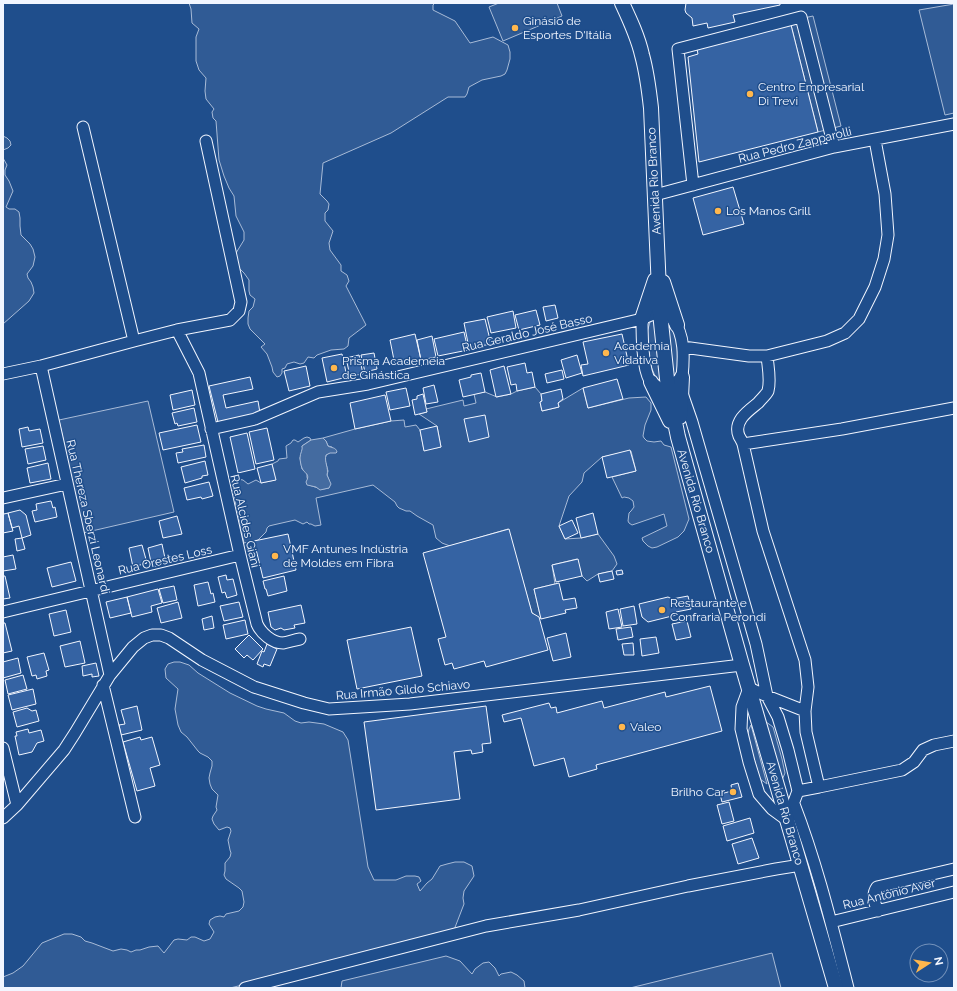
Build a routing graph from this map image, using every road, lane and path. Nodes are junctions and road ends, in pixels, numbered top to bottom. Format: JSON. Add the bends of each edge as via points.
{"nodes":[{"id":1,"x":622,"y":3,"type":"edge"},
{"id":2,"x":949,"y":126,"type":"edge"},
{"id":3,"x":83,"y":127,"type":"dead end"},
{"id":4,"x":875,"y":140,"type":"junction"},
{"id":5,"x":206,"y":141,"type":"dead end"},
{"id":6,"x":834,"y":147,"type":"junction"},
{"id":7,"x":693,"y":185,"type":"junction"},
{"id":8,"x":655,"y":195,"type":"junction"},
{"id":9,"x":658,"y":268,"type":"junction"},
{"id":10,"x":660,"y":313,"type":"junction"},
{"id":11,"x":642,"y":318,"type":"junction"},
{"id":12,"x":677,"y":325,"type":"junction"},
{"id":13,"x":177,"y":330,"type":"junction"},
{"id":14,"x":134,"y":341,"type":"junction"},
{"id":15,"x":683,"y":347,"type":"junction"},
{"id":16,"x":767,"y":356,"type":"junction"},
{"id":17,"x":41,"y":366,"type":"junction"},
{"id":18,"x":3,"y":374,"type":"edge"},
{"id":19,"x":682,"y":377,"type":"joint"},
{"id":20,"x":651,"y":382,"type":"junction"},
{"id":21,"x":675,"y":390,"type":"junction"},
{"id":22,"x":954,"y":408,"type":"edge"},
{"id":23,"x":211,"y":429,"type":"junction"},
{"id":24,"x":678,"y":437,"type":"junction"},
{"id":25,"x":743,"y":444,"type":"junction"},
{"id":26,"x":67,"y":484,"type":"junction"},
{"id":27,"x":3,"y":498,"type":"edge"},
{"id":28,"x":240,"y":555,"type":"junction"},
{"id":29,"x":91,"y":591,"type":"junction"},
{"id":30,"x":3,"y":612,"type":"edge"},
{"id":31,"x":300,"y":639,"type":"dead end"},
{"id":32,"x":742,"y":665,"type":"junction"},
{"id":33,"x":110,"y":675,"type":"junction"},
{"id":34,"x":103,"y":685,"type":"junction"},
{"id":35,"x":749,"y":688,"type":"junction"},
{"id":36,"x":767,"y":696,"type":"junction"},
{"id":37,"x":805,"y":710,"type":"junction"},
{"id":38,"x":954,"y":741,"type":"edge"},
{"id":39,"x":3,"y":748,"type":"edge"},
{"id":40,"x":819,"y":787,"type":"junction"},
{"id":41,"x":798,"y":791,"type":"junction"},
{"id":42,"x":794,"y":804,"type":"junction"},
{"id":43,"x":17,"y":805,"type":"junction"},
{"id":44,"x":136,"y":817,"type":"dead end"},
{"id":45,"x":3,"y":818,"type":"edge"},
{"id":46,"x":787,"y":820,"type":"junction"},
{"id":47,"x":801,"y":865,"type":"junction"},
{"id":48,"x":954,"y":869,"type":"edge"},
{"id":49,"x":954,"y":892,"type":"edge"},
{"id":50,"x":878,"y":911,"type":"junction"},
{"id":51,"x":831,"y":922,"type":"junction"},
{"id":52,"x":245,"y":988,"type":"edge"},
{"id":53,"x":836,"y":988,"type":"edge"},
{"id":54,"x":848,"y":988,"type":"edge"}],
"edges":[{"from":1,"to":8,"type":"main road","name":"Avenida Rio Branco","via":[[634,29],[648,80]]},
{"from":2,"to":4,"type":"street","name":"Rua Pedro Zapparolli"},
{"from":3,"to":14,"type":"street"},
{"from":4,"to":6,"type":"street","name":"Rua Pedro Zapparolli"},
{"from":4,"to":16,"type":"street","via":[[885,194],[888,235],[884,259],[859,319],[845,333],[827,342]]},
{"from":5,"to":13,"type":"street","via":[[241,302],[238,311],[230,320]]},
{"from":6,"to":7,"type":"street","name":"Rua Pedro Zapparolli"},
{"from":6,"to":7,"type":"street","via":[[801,17],[678,49]]},
{"from":7,"to":8,"type":"street","name":"Rua Pedro Zapparolli"},
{"from":8,"to":9,"type":"main road","name":"Avenida Rio Branco"},
{"from":9,"to":10,"type":"main road","name":"Avenida Rio Branco"},
{"from":9,"to":11,"type":"main road"},
{"from":9,"to":12,"type":"main road"},
{"from":10,"to":11,"type":"street","name":"Rua Geraldo José Basso"},
{"from":10,"to":12,"type":"street","via":[[669,315]]},
{"from":10,"to":21,"type":"main road","name":"Avenida Rio Branco"},
{"from":11,"to":20,"type":"street","via":[[643,354]]},
{"from":11,"to":23,"type":"street","name":"Rua Geraldo José Basso","via":[[368,384],[318,392],[255,419]]},
{"from":12,"to":15,"type":"street"},
{"from":13,"to":14,"type":"street"},
{"from":13,"to":23,"type":"street","name":"Rua Alcides Giani","via":[[199,373]]},
{"from":14,"to":17,"type":"street"},
{"from":15,"to":16,"type":"street"},
{"from":15,"to":19,"type":"street"},
{"from":16,"to":25,"type":"street","via":[[768,391],[739,422],[738,435]]},
{"from":17,"to":18,"type":"street"},
{"from":17,"to":26,"type":"street","name":"Rua Thereza Sberzi Leonardi"},
{"from":19,"to":21,"type":"main road"},
{"from":20,"to":21,"type":"street","via":[[663,389]]},
{"from":20,"to":24,"type":"main road"},
{"from":21,"to":24,"type":"main road"},
{"from":21,"to":36,"type":"street","via":[[692,422],[756,644]]},
{"from":22,"to":25,"type":"street"},
{"from":23,"to":28,"type":"street","name":"Rua Alcides Giani"},
{"from":24,"to":32,"type":"main road","name":"Avenida Rio Branco"},
{"from":25,"to":37,"type":"street","via":[[763,531],[805,660],[808,687]]},
{"from":26,"to":27,"type":"street"},
{"from":26,"to":29,"type":"street","name":"Rua Thereza Sberzi Leonardi"},
{"from":28,"to":29,"type":"street","name":"Rua Orestes Loss"},
{"from":28,"to":31,"type":"street","name":"Rua Alcides Giani","via":[[259,629],[277,642]]},
{"from":29,"to":30,"type":"street","name":"Rua Orestes Loss"},
{"from":29,"to":33,"type":"street","name":"Rua Thereza Sberzi Leonardi"},
{"from":32,"to":33,"type":"street","name":"Rua Irmão Gildo Schiavo","via":[[410,704],[329,709],[304,704],[254,687],[202,660],[169,638],[152,635],[134,647]]},
{"from":32,"to":35,"type":"main road","name":"Avenida Rio Branco"},
{"from":33,"to":34,"type":"street","name":"Rua Irmão Gildo Schiavo"},
{"from":34,"to":43,"type":"street","name":"Rua Irmão Gildo Schiavo","via":[[64,750]]},
{"from":34,"to":44,"type":"street"},
{"from":35,"to":36,"type":"street"},
{"from":35,"to":46,"type":"main road","name":"Avenida Rio Branco"},
{"from":35,"to":46,"type":"street","via":[[742,707],[741,729],[749,762],[759,794],[772,810]]},
{"from":36,"to":37,"type":"street"},
{"from":36,"to":41,"type":"street","via":[[778,717]]},
{"from":37,"to":40,"type":"street","via":[[806,732]]},
{"from":38,"to":40,"type":"street","via":[[924,750],[914,762],[902,770]]},
{"from":39,"to":43,"type":"street"},
{"from":40,"to":41,"type":"street"},
{"from":41,"to":42,"type":"street"},
{"from":42,"to":46,"type":"street"},
{"from":42,"to":51,"type":"street","via":[[806,834]]},
{"from":43,"to":45,"type":"street","name":"Rua Irmão Gildo Schiavo"},
{"from":46,"to":47,"type":"main road","name":"Avenida Rio Branco"},
{"from":47,"to":52,"type":"street","via":[[486,926]]},
{"from":47,"to":53,"type":"main road","name":"Avenida Rio Branco"},
{"from":48,"to":50,"type":"street","via":[[877,887],[874,891],[874,903]]},
{"from":49,"to":50,"type":"street","name":"Rua Antônio Aver"},
{"from":50,"to":51,"type":"street","name":"Rua Antônio Aver"},
{"from":51,"to":54,"type":"street"}]}
